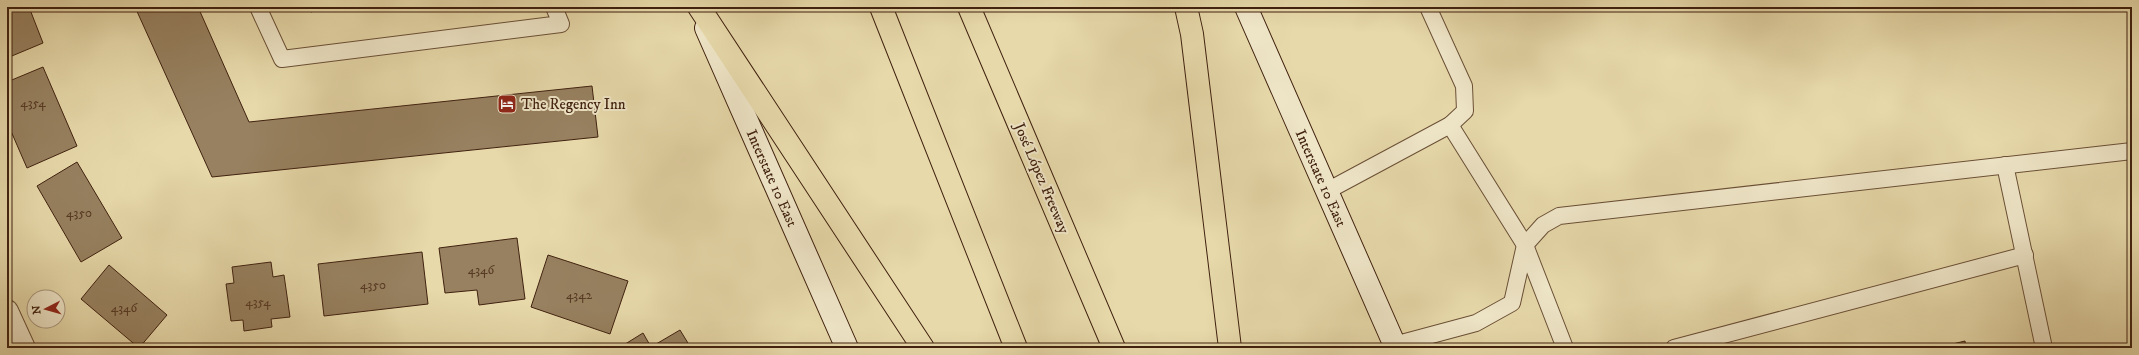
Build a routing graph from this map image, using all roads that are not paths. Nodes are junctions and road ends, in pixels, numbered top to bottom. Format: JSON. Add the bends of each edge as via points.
{"nodes":[{"id":1,"x":258,"y":7,"type":"edge"},
{"id":2,"x":554,"y":7,"type":"edge"},
{"id":3,"x":696,"y":7,"type":"edge"},
{"id":4,"x":699,"y":7,"type":"edge"},
{"id":5,"x":881,"y":7,"type":"edge"},
{"id":6,"x":969,"y":7,"type":"edge"},
{"id":7,"x":1186,"y":7,"type":"edge"},
{"id":8,"x":1246,"y":7,"type":"edge"},
{"id":9,"x":1428,"y":7,"type":"edge"},
{"id":10,"x":1450,"y":125,"type":"junction"},
{"id":11,"x":2132,"y":151,"type":"edge"},
{"id":12,"x":2005,"y":165,"type":"junction"},
{"id":13,"x":1327,"y":191,"type":"junction"},
{"id":14,"x":1525,"y":245,"type":"junction"},
{"id":15,"x":2025,"y":255,"type":"junction"},
{"id":16,"x":7,"y":311,"type":"edge"},
{"id":17,"x":1395,"y":347,"type":"edge"},
{"id":18,"x":24,"y":348,"type":"edge"},
{"id":19,"x":847,"y":348,"type":"edge"},
{"id":20,"x":923,"y":348,"type":"edge"},
{"id":21,"x":1016,"y":348,"type":"edge"},
{"id":22,"x":1114,"y":348,"type":"edge"},
{"id":23,"x":1230,"y":348,"type":"edge"},
{"id":24,"x":1565,"y":348,"type":"edge"},
{"id":25,"x":1674,"y":348,"type":"edge"},
{"id":26,"x":2044,"y":348,"type":"edge"}],
"edges":[{"from":1,"to":2,"type":"lane","via":[[282,59],[561,24]]},
{"from":3,"to":19,"type":"main road","name":"Interstate 10 East"},
{"from":4,"to":20,"type":"highway"},
{"from":5,"to":21,"type":"highway"},
{"from":6,"to":22,"type":"highway","name":"José López Freeway"},
{"from":7,"to":23,"type":"highway","via":[[1192,34]]},
{"from":8,"to":13,"type":"main road","name":"Interstate 10 East"},
{"from":9,"to":10,"type":"lane","via":[[1464,86],[1465,111]]},
{"from":10,"to":13,"type":"lane"},
{"from":10,"to":14,"type":"lane"},
{"from":11,"to":12,"type":"lane"},
{"from":12,"to":14,"type":"lane","via":[[1559,216],[1543,225]]},
{"from":12,"to":15,"type":"lane"},
{"from":13,"to":17,"type":"main road","name":"Interstate 10 East"},
{"from":14,"to":17,"type":"lane","via":[[1512,303],[1476,323]]},
{"from":14,"to":24,"type":"lane"},
{"from":15,"to":25,"type":"lane"},
{"from":15,"to":26,"type":"lane"},
{"from":16,"to":18,"type":"main road"}]}
